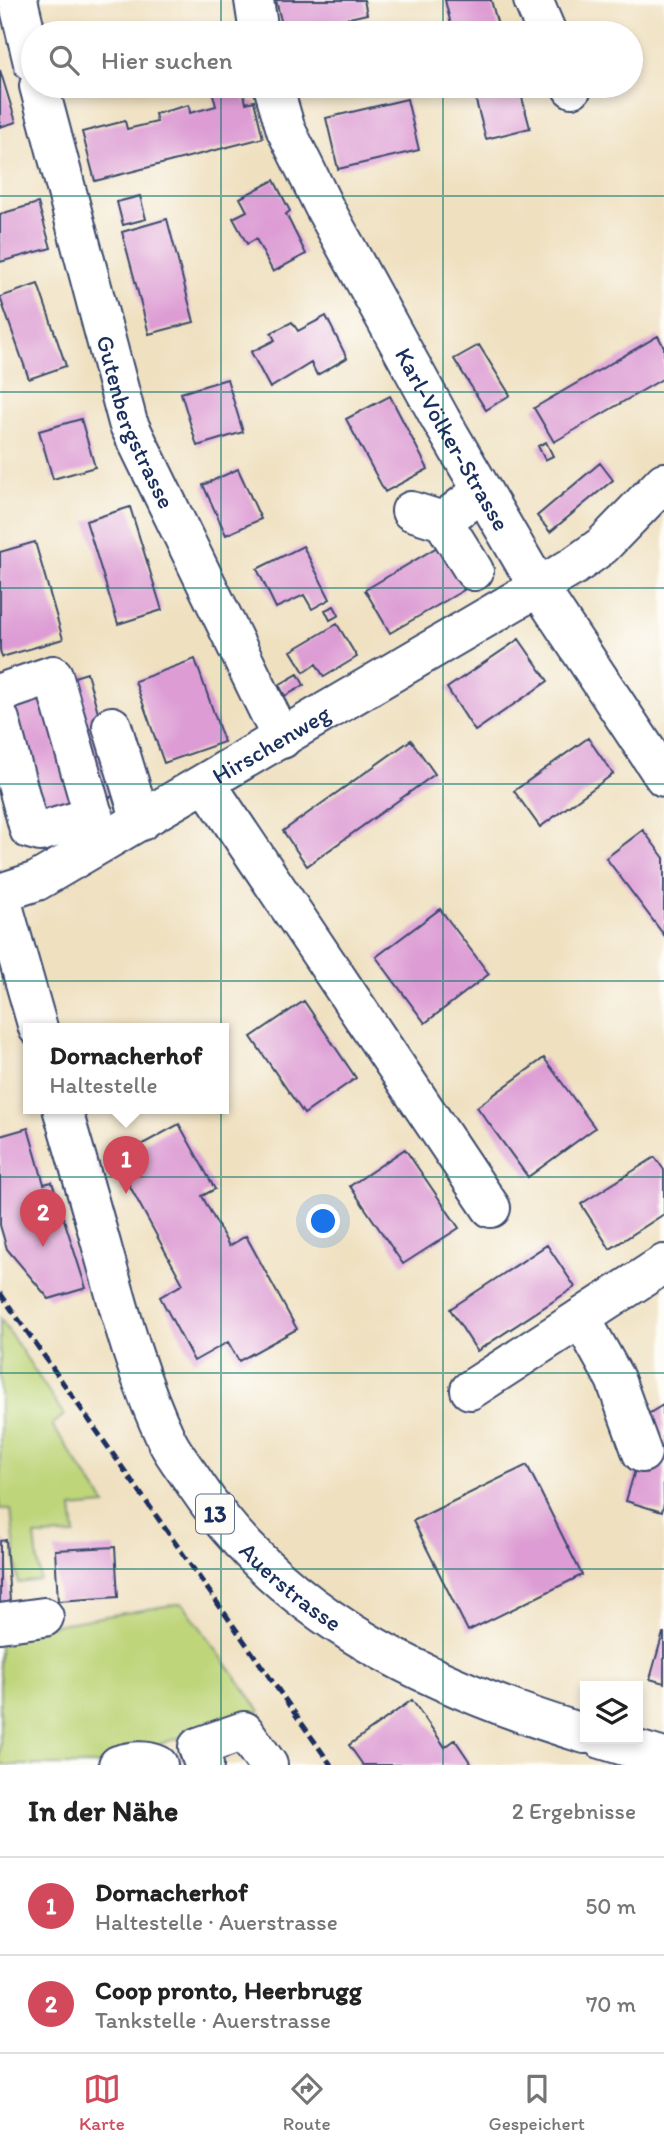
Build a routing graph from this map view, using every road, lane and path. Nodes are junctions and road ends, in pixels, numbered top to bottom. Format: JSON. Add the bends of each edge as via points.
{"nodes":[{"id":1,"x":254,"y":0,"type":"edge"},
{"id":2,"x":533,"y":0,"type":"edge"},
{"id":3,"x":10,"y":14,"type":"edge"},
{"id":4,"x":257,"y":21,"type":"edge"},
{"id":5,"x":542,"y":21,"type":"edge"},
{"id":6,"x":21,"y":37,"type":"edge"},
{"id":7,"x":42,"y":98,"type":"edge"},
{"id":8,"x":277,"y":98,"type":"edge"},
{"id":9,"x":664,"y":482,"type":"edge"},
{"id":10,"x":482,"y":492,"type":"junction"},
{"id":11,"x":474,"y":571,"type":"dead end"},
{"id":12,"x":540,"y":588,"type":"junction"},
{"id":13,"x":0,"y":693,"type":"edge"},
{"id":14,"x":0,"y":720,"type":"edge"},
{"id":15,"x":113,"y":726,"type":"dead end"},
{"id":16,"x":282,"y":739,"type":"junction"},
{"id":17,"x":664,"y":777,"type":"edge"},
{"id":18,"x":206,"y":783,"type":"junction"},
{"id":19,"x":141,"y":821,"type":"junction"},
{"id":20,"x":97,"y":830,"type":"junction"},
{"id":21,"x":0,"y":894,"type":"edge"},
{"id":22,"x":37,"y":1023,"type":"edge"},
{"id":23,"x":64,"y":1114,"type":"edge"},
{"id":24,"x":491,"y":1208,"type":"dead end"},
{"id":25,"x":664,"y":1264,"type":"edge"},
{"id":26,"x":581,"y":1318,"type":"junction"},
{"id":27,"x":470,"y":1390,"type":"dead end"},
{"id":28,"x":642,"y":1453,"type":"dead end"},
{"id":29,"x":44,"y":1617,"type":"dead end"},
{"id":30,"x":0,"y":1623,"type":"edge"},
{"id":31,"x":580,"y":1732,"type":"edge"},
{"id":32,"x":618,"y":1744,"type":"edge"},
{"id":33,"x":664,"y":1758,"type":"edge"},
{"id":34,"x":118,"y":1765,"type":"edge"},
{"id":35,"x":158,"y":1765,"type":"edge"},
{"id":36,"x":204,"y":1765,"type":"edge"},
{"id":37,"x":268,"y":1765,"type":"edge"}],
"edges":[{"from":1,"to":4,"type":"street"},
{"from":2,"to":5,"type":"street"},
{"from":3,"to":6,"type":"street"},
{"from":7,"to":16,"type":"street","name":"Gutenbergstrasse","via":[[128,423]]},
{"from":8,"to":10,"type":"street","name":"Karl-Völker-Strasse","via":[[286,130],[324,207]]},
{"from":9,"to":12,"type":"street","name":"Hirschenweg","via":[[602,546]]},
{"from":10,"to":11,"type":"street","via":[[427,516]]},
{"from":10,"to":12,"type":"street","name":"Karl-Völker-Strasse"},
{"from":12,"to":16,"type":"street","name":"Hirschenweg"},
{"from":12,"to":17,"type":"street","name":"Karl-Völker-Strasse"},
{"from":13,"to":20,"type":"street","via":[[53,675]]},
{"from":14,"to":20,"type":"street","via":[[29,829]]},
{"from":15,"to":19,"type":"street"},
{"from":16,"to":18,"type":"street","name":"Hirschenweg"},
{"from":18,"to":19,"type":"street","name":"Hirschenweg"},
{"from":18,"to":24,"type":"street"},
{"from":19,"to":20,"type":"street","name":"Hirschenweg"},
{"from":20,"to":21,"type":"street","name":"Hirschenweg","via":[[37,881]]},
{"from":21,"to":22,"type":"street"},
{"from":23,"to":31,"type":"street","name":"Auerstrasse","number":"13","via":[[131,1351],[168,1443],[217,1517],[317,1612],[373,1647],[444,1682]]},
{"from":25,"to":26,"type":"street"},
{"from":26,"to":27,"type":"street"},
{"from":26,"to":28,"type":"street","via":[[615,1379]]},
{"from":29,"to":30,"type":"street"},
{"from":32,"to":33,"type":"street"},
{"from":34,"to":35,"type":"street"},
{"from":36,"to":37,"type":"street","via":[[198,1747],[244,1731]]}]}
